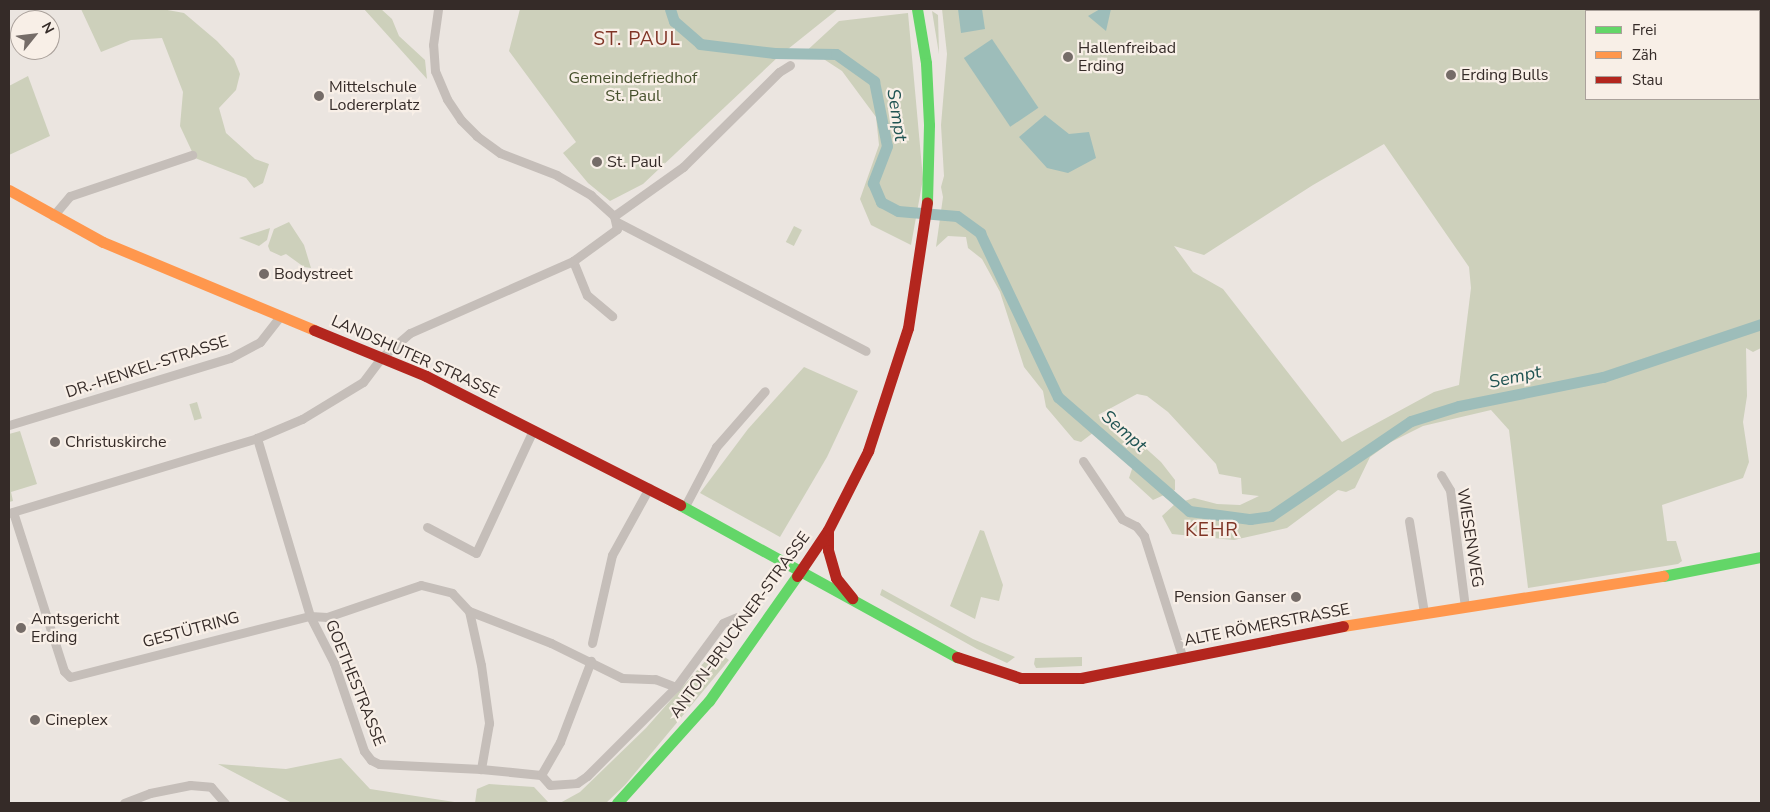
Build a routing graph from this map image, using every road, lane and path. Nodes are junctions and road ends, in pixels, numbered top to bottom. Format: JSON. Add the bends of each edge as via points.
{"nodes":[{"id":1,"x":438,"y":9,"type":"edge"},
{"id":2,"x":917,"y":9,"type":"edge"},
{"id":3,"x":790,"y":66,"type":"dead end"},
{"id":4,"x":192,"y":155,"type":"dead end"},
{"id":5,"x":9,"y":190,"type":"edge"},
{"id":6,"x":53,"y":216,"type":"junction"},
{"id":7,"x":616,"y":219,"type":"junction"},
{"id":8,"x":573,"y":260,"type":"junction"},
{"id":9,"x":281,"y":315,"type":"junction"},
{"id":10,"x":612,"y":316,"type":"dead end"},
{"id":11,"x":866,"y":351,"type":"dead end"},
{"id":12,"x":382,"y":358,"type":"junction"},
{"id":13,"x":765,"y":391,"type":"dead end"},
{"id":14,"x":9,"y":425,"type":"edge"},
{"id":15,"x":533,"y":430,"type":"junction"},
{"id":16,"x":257,"y":438,"type":"junction"},
{"id":17,"x":1082,"y":461,"type":"dead end"},
{"id":18,"x":1441,"y":475,"type":"dead end"},
{"id":19,"x":649,"y":488,"type":"junction"},
{"id":20,"x":684,"y":508,"type":"junction"},
{"id":21,"x":11,"y":512,"type":"edge"},
{"id":22,"x":1409,"y":521,"type":"dead end"},
{"id":23,"x":427,"y":527,"type":"dead end"},
{"id":24,"x":828,"y":530,"type":"junction"},
{"id":25,"x":1761,"y":557,"type":"edge"},
{"id":26,"x":800,"y":573,"type":"junction"},
{"id":27,"x":855,"y":602,"type":"junction"},
{"id":28,"x":1465,"y":607,"type":"junction"},
{"id":29,"x":469,"y":611,"type":"junction"},
{"id":30,"x":1424,"y":613,"type":"junction"},
{"id":31,"x":310,"y":616,"type":"junction"},
{"id":32,"x":738,"y":618,"type":"dead end"},
{"id":33,"x":592,"y":643,"type":"dead end"},
{"id":34,"x":1183,"y":659,"type":"junction"},
{"id":35,"x":589,"y":660,"type":"junction"},
{"id":36,"x":676,"y":688,"type":"junction"},
{"id":37,"x":481,"y":769,"type":"junction"},
{"id":38,"x":541,"y":775,"type":"junction"},
{"id":39,"x":124,"y":803,"type":"edge"},
{"id":40,"x":225,"y":803,"type":"edge"},
{"id":41,"x":617,"y":803,"type":"edge"}],
"edges":[{"from":1,"to":7,"type":"street","via":[[433,45],[440,86],[452,109],[479,139],[500,153],[565,179]]},
{"from":2,"to":24,"type":"main road","name":"ANTON-BRUCKNER-STRASSE","via":[[926,63],[928,197],[916,294],[896,372],[868,451]]},
{"from":3,"to":7,"type":"street","via":[[779,72],[684,167]]},
{"from":4,"to":6,"type":"street","via":[[70,196]]},
{"from":5,"to":6,"type":"main road","name":"LANDSHUTER STRASSE"},
{"from":6,"to":9,"type":"main road","name":"LANDSHUTER STRASSE","via":[[103,242]]},
{"from":7,"to":8,"type":"street","via":[[617,229],[612,235]]},
{"from":7,"to":11,"type":"street"},
{"from":8,"to":10,"type":"street","via":[[587,295]]},
{"from":8,"to":12,"type":"street","via":[[418,329]]},
{"from":9,"to":12,"type":"main road","name":"LANDSHUTER STRASSE"},
{"from":9,"to":14,"type":"street","name":"DR.-HENKEL-STRASSE","via":[[260,342],[230,358]]},
{"from":12,"to":15,"type":"main road","name":"LANDSHUTER STRASSE"},
{"from":12,"to":16,"type":"street","via":[[364,382],[339,400]]},
{"from":13,"to":20,"type":"street","via":[[716,447]]},
{"from":15,"to":19,"type":"main road","name":"LANDSHUTER STRASSE"},
{"from":15,"to":23,"type":"street","via":[[476,553]]},
{"from":16,"to":21,"type":"street"},
{"from":16,"to":31,"type":"street"},
{"from":17,"to":34,"type":"street","via":[[1122,518],[1136,526],[1144,536]]},
{"from":18,"to":28,"type":"street","name":"WIESENWEG","via":[[1450,490]]},
{"from":19,"to":20,"type":"main road","name":"LANDSHUTER STRASSE"},
{"from":19,"to":33,"type":"street","via":[[612,555]]},
{"from":20,"to":26,"type":"main road","name":"LANDSHUTER STRASSE"},
{"from":21,"to":31,"type":"street","name":"GESTÜTRING","via":[[64,671],[70,677]]},
{"from":22,"to":30,"type":"street"},
{"from":24,"to":26,"type":"main road","name":"ANTON-BRUCKNER-STRASSE"},
{"from":24,"to":27,"type":"main road","via":[[828,550],[836,578]]},
{"from":25,"to":28,"type":"main road","name":"ALTE RÖMERSTRASSE","via":[[1706,569]]},
{"from":26,"to":27,"type":"main road","name":"ALTE RÖMERSTRASSE"},
{"from":26,"to":41,"type":"main road","name":"ANTON-BRUCKNER-STRASSE","via":[[709,701]]},
{"from":27,"to":34,"type":"main road","name":"ALTE RÖMERSTRASSE","via":[[956,658],[1021,678],[1081,678]]},
{"from":28,"to":30,"type":"main road","name":"ALTE RÖMERSTRASSE"},
{"from":29,"to":31,"type":"street","via":[[452,593],[421,585],[327,617]]},
{"from":29,"to":35,"type":"street"},
{"from":29,"to":37,"type":"street","via":[[489,724]]},
{"from":30,"to":34,"type":"main road","name":"ALTE RÖMERSTRASSE","via":[[1275,638]]},
{"from":31,"to":37,"type":"street","name":"GOETHESTRASSE","via":[[334,663],[364,751],[371,760],[379,764]]},
{"from":32,"to":36,"type":"street","via":[[723,623]]},
{"from":35,"to":36,"type":"street","via":[[622,678],[655,679]]},
{"from":35,"to":38,"type":"street","via":[[560,742]]},
{"from":36,"to":38,"type":"street","via":[[587,776],[569,784],[550,785]]},
{"from":37,"to":38,"type":"street"},
{"from":39,"to":40,"type":"street","via":[[150,793],[190,785],[211,787]]}]}
